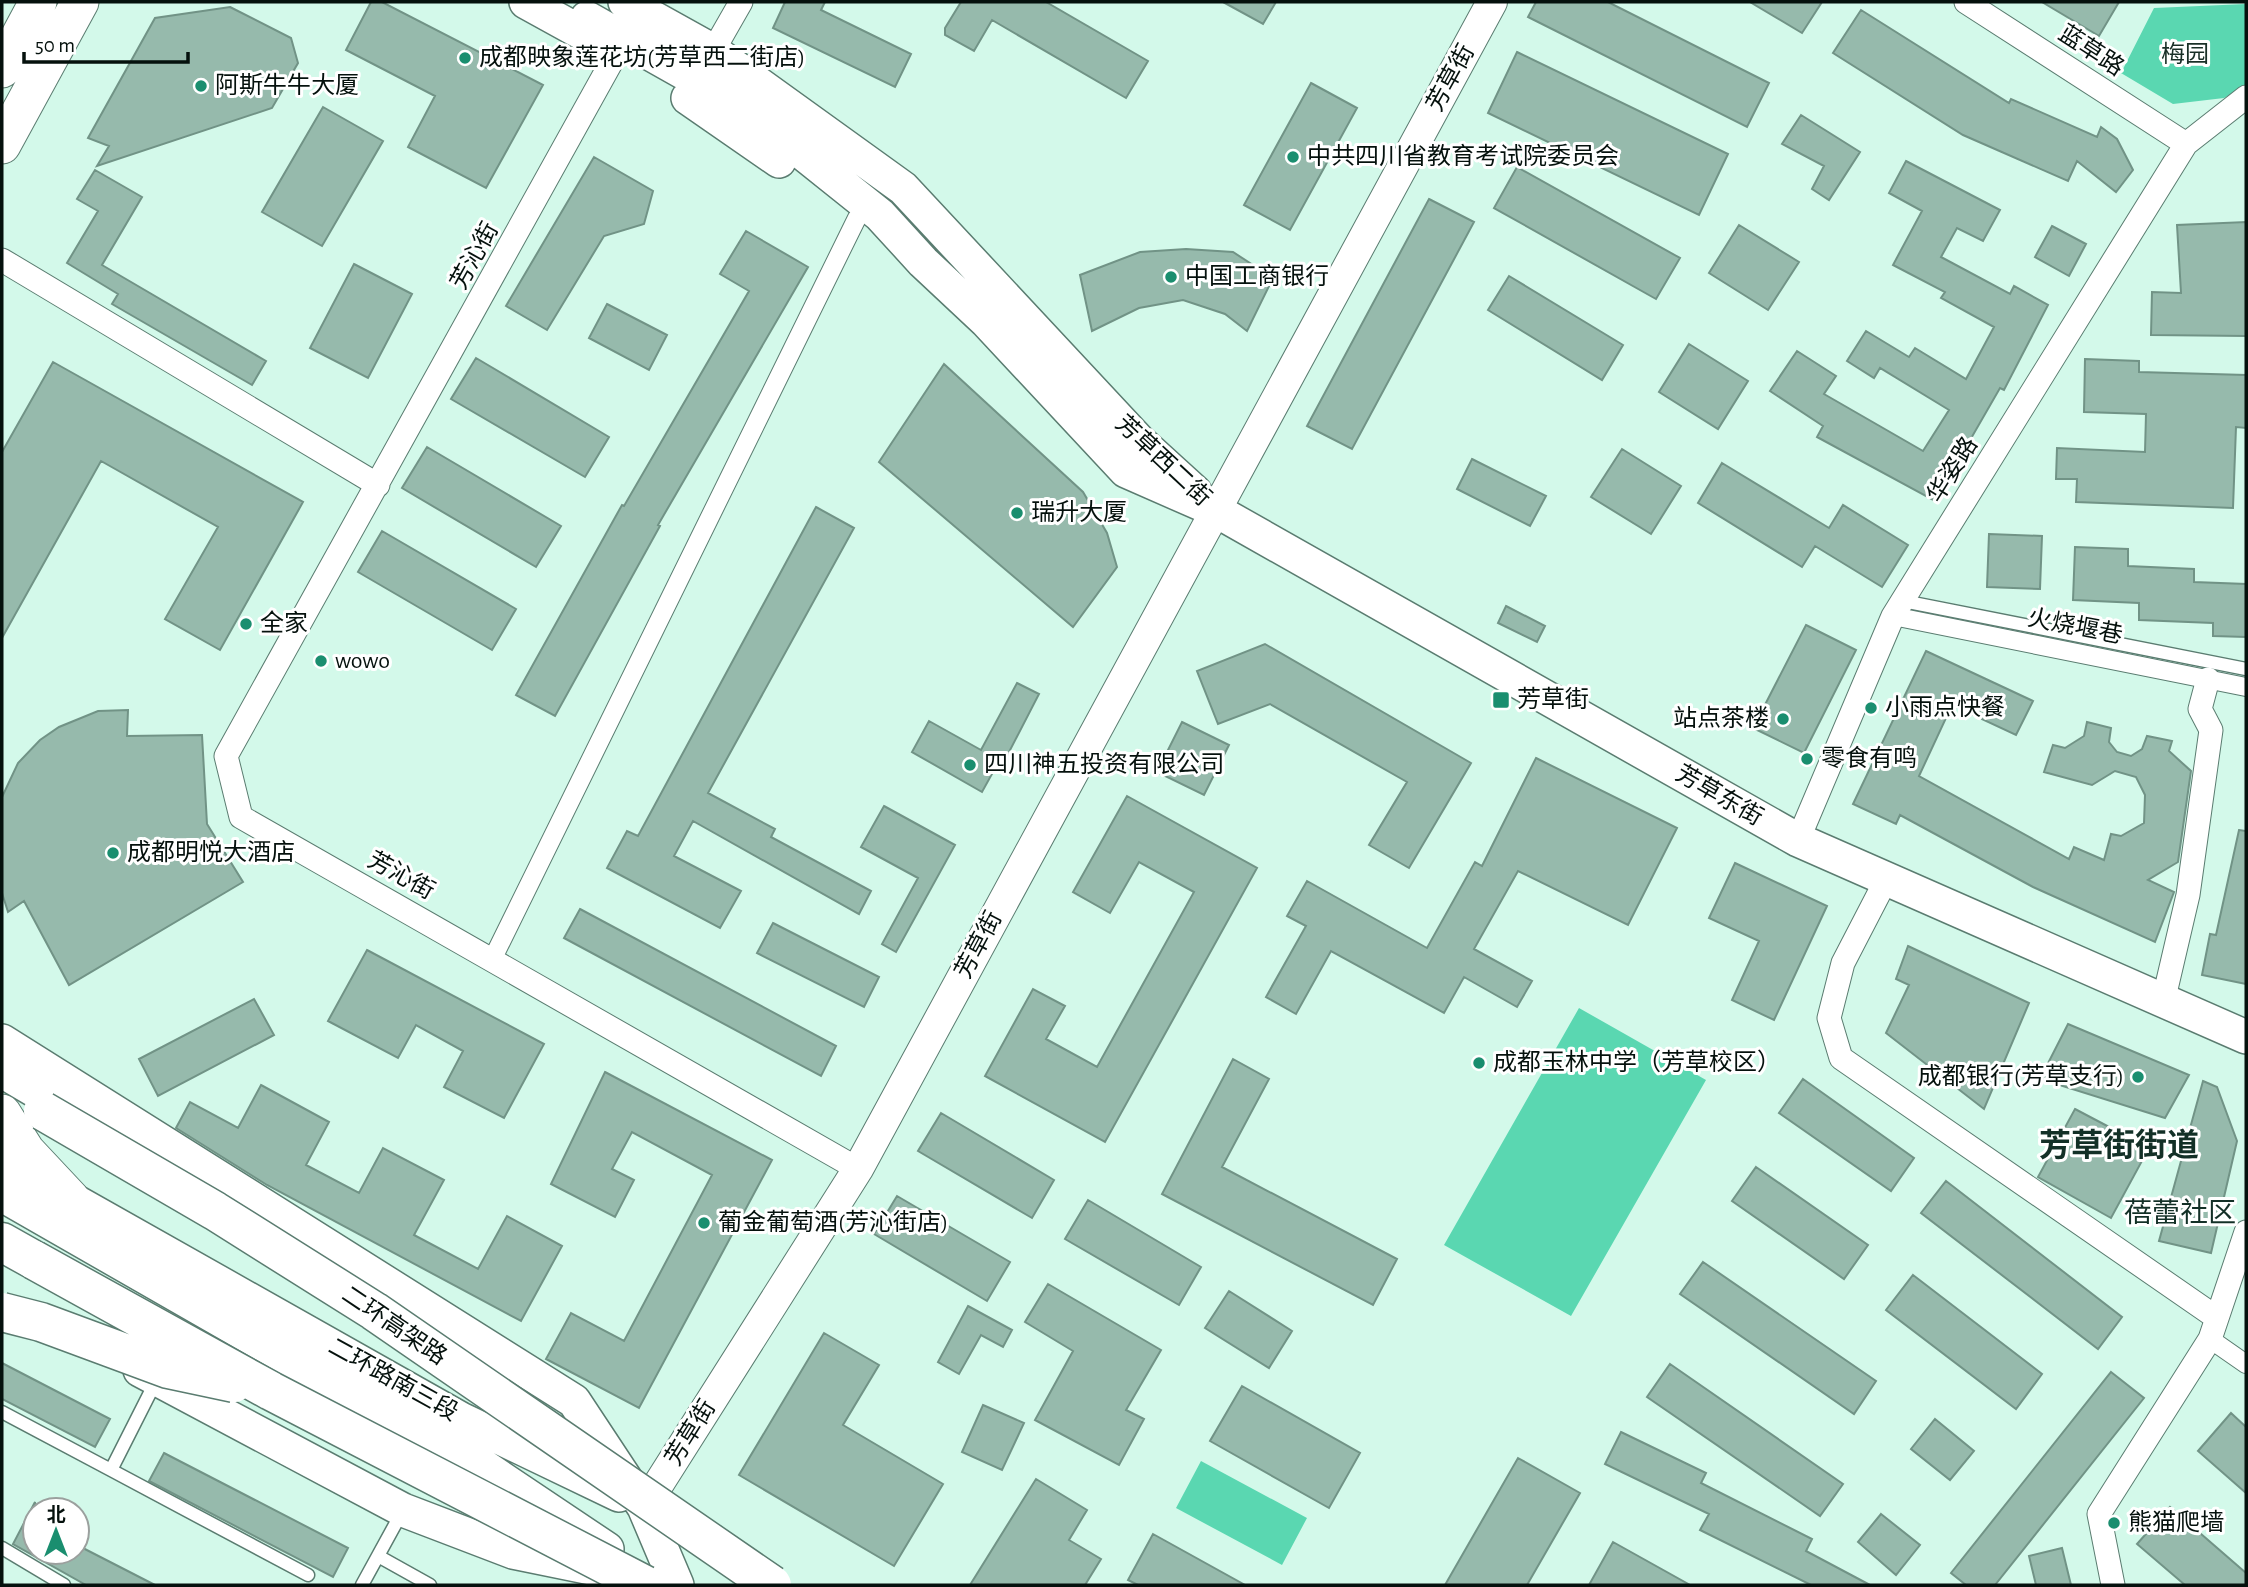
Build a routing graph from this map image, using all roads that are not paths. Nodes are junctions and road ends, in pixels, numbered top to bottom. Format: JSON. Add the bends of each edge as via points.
{"nodes":[{"id":1,"x":38,"y":2,"type":"edge"},
{"id":2,"x":80,"y":2,"type":"edge"},
{"id":3,"x":526,"y":2,"type":"edge"},
{"id":4,"x":625,"y":2,"type":"edge"},
{"id":5,"x":740,"y":2,"type":"edge"},
{"id":6,"x":1493,"y":2,"type":"edge"},
{"id":7,"x":1966,"y":2,"type":"edge"},
{"id":8,"x":713,"y":51,"type":"junction"},
{"id":9,"x":617,"y":52,"type":"junction"},
{"id":10,"x":2,"y":69,"type":"edge"},
{"id":11,"x":2246,"y":97,"type":"edge"},
{"id":12,"x":2186,"y":144,"type":"junction"},
{"id":13,"x":2,"y":145,"type":"edge"},
{"id":14,"x":857,"y":218,"type":"junction"},
{"id":15,"x":961,"y":253,"type":"junction"},
{"id":16,"x":2,"y":260,"type":"edge"},
{"id":17,"x":923,"y":262,"type":"junction"},
{"id":18,"x":378,"y":485,"type":"junction"},
{"id":19,"x":1215,"y":510,"type":"junction"},
{"id":20,"x":1898,"y":608,"type":"junction"},
{"id":21,"x":2246,"y":669,"type":"edge"},
{"id":22,"x":2208,"y":679,"type":"junction"},
{"id":23,"x":2246,"y":687,"type":"edge"},
{"id":24,"x":1798,"y":841,"type":"junction"},
{"id":25,"x":1886,"y":880,"type":"junction"},
{"id":26,"x":493,"y":958,"type":"junction"},
{"id":27,"x":2163,"y":1002,"type":"junction"},
{"id":28,"x":2246,"y":1037,"type":"edge"},
{"id":29,"x":2,"y":1041,"type":"edge"},
{"id":30,"x":2,"y":1068,"type":"edge"},
{"id":31,"x":2,"y":1088,"type":"edge"},
{"id":32,"x":2,"y":1113,"type":"edge"},
{"id":33,"x":2,"y":1160,"type":"edge"},
{"id":34,"x":858,"y":1169,"type":"junction"},
{"id":35,"x":2,"y":1195,"type":"edge"},
{"id":36,"x":71,"y":1199,"type":"junction"},
{"id":37,"x":215,"y":1211,"type":"junction"},
{"id":38,"x":2246,"y":1232,"type":"edge"},
{"id":39,"x":2,"y":1242,"type":"edge"},
{"id":40,"x":2,"y":1296,"type":"edge"},
{"id":41,"x":2,"y":1312,"type":"edge"},
{"id":42,"x":2214,"y":1329,"type":"junction"},
{"id":43,"x":2246,"y":1364,"type":"edge"},
{"id":44,"x":281,"y":1376,"type":"junction"},
{"id":45,"x":157,"y":1379,"type":"junction"},
{"id":46,"x":2,"y":1412,"type":"edge"},
{"id":47,"x":111,"y":1470,"type":"junction"},
{"id":48,"x":644,"y":1507,"type":"junction"},
{"id":49,"x":403,"y":1510,"type":"junction"},
{"id":50,"x":2,"y":1548,"type":"edge"},
{"id":51,"x":378,"y":1556,"type":"junction"},
{"id":52,"x":308,"y":1576,"type":"dead end"},
{"id":53,"x":658,"y":1584,"type":"edge"},
{"id":54,"x":64,"y":1585,"type":"edge"},
{"id":55,"x":362,"y":1585,"type":"edge"},
{"id":56,"x":430,"y":1585,"type":"edge"},
{"id":57,"x":772,"y":1585,"type":"edge"},
{"id":58,"x":792,"y":1585,"type":"edge"},
{"id":59,"x":2113,"y":1585,"type":"edge"}],
"edges":[{"from":1,"to":10,"type":"main road"},
{"from":2,"to":13,"type":"main road"},
{"from":3,"to":9,"type":"main road"},
{"from":4,"to":8,"type":"main road"},
{"from":5,"to":8,"type":"street"},
{"from":6,"to":19,"type":"street","name":"芳草街"},
{"from":7,"to":12,"type":"street","name":"蓝草路"},
{"from":8,"to":15,"type":"main road","via":[[903,188]]},
{"from":9,"to":14,"type":"main road","via":[[716,116]]},
{"from":9,"to":18,"type":"street","name":"芳沁街"},
{"from":11,"to":12,"type":"street"},
{"from":12,"to":20,"type":"street","name":"华姿路"},
{"from":14,"to":17,"type":"main road"},
{"from":14,"to":26,"type":"street"},
{"from":15,"to":17,"type":"main road","via":[[901,215],[766,109],[590,12],[745,107],[880,215]]},
{"from":15,"to":19,"type":"main road","name":"芳草西二街","via":[[1139,441]]},
{"from":16,"to":18,"type":"street"},
{"from":17,"to":19,"type":"main road","name":"芳草西二街","via":[[986,321],[1126,471]]},
{"from":18,"to":26,"type":"street","name":"芳沁街","via":[[226,755],[241,817]]},
{"from":19,"to":24,"type":"main road","name":"芳草东街"},
{"from":19,"to":34,"type":"street","name":"芳草街"},
{"from":20,"to":21,"type":"lane"},
{"from":20,"to":22,"type":"street","name":"火烧堰巷"},
{"from":20,"to":24,"type":"street","name":"华姿路"},
{"from":22,"to":23,"type":"street","name":"火烧堰巷"},
{"from":22,"to":27,"type":"street","via":[[2200,709],[2211,730],[2190,881]]},
{"from":24,"to":25,"type":"main road","name":"芳草东街"},
{"from":25,"to":27,"type":"main road","name":"芳草东街"},
{"from":25,"to":42,"type":"street","via":[[1843,963],[1829,1018],[1841,1058]]},
{"from":26,"to":34,"type":"street","name":"芳沁街"},
{"from":27,"to":28,"type":"main road","name":"芳草东街"},
{"from":29,"to":48,"type":"main road","via":[[574,1402]]},
{"from":30,"to":37,"type":"highway","via":[[198,1183]]},
{"from":31,"to":37,"type":"highway","name":"二环高架路","bridge":true},
{"from":32,"to":36,"type":"main road","via":[[26,1151]]},
{"from":33,"to":36,"type":"main road","name":"二环路南三段"},
{"from":34,"to":48,"type":"street","name":"芳草街"},
{"from":35,"to":44,"type":"main road","name":"二环路南三段"},
{"from":36,"to":48,"type":"main road","name":"二环路南三段","via":[[461,1419]]},
{"from":37,"to":57,"type":"highway","name":"二环高架路","bridge":true,"via":[[374,1311]]},
{"from":38,"to":42,"type":"street"},
{"from":39,"to":44,"type":"highway","bridge":true},
{"from":40,"to":45,"type":"main road"},
{"from":41,"to":44,"type":"highway","bridge":true,"via":[[168,1369]]},
{"from":42,"to":43,"type":"street"},
{"from":42,"to":59,"type":"street","via":[[2099,1514]]},
{"from":44,"to":53,"type":"highway","bridge":true},
{"from":45,"to":47,"type":"lane"},
{"from":45,"to":49,"type":"main road"},
{"from":46,"to":47,"type":"lane"},
{"from":47,"to":52,"type":"lane"},
{"from":48,"to":53,"type":"main road"},
{"from":48,"to":58,"type":"main road","name":"二环路南三段"},
{"from":49,"to":51,"type":"lane"},
{"from":49,"to":53,"type":"main road","via":[[513,1552]]},
{"from":50,"to":54,"type":"lane"},
{"from":51,"to":55,"type":"lane"},
{"from":51,"to":56,"type":"lane"}]}
